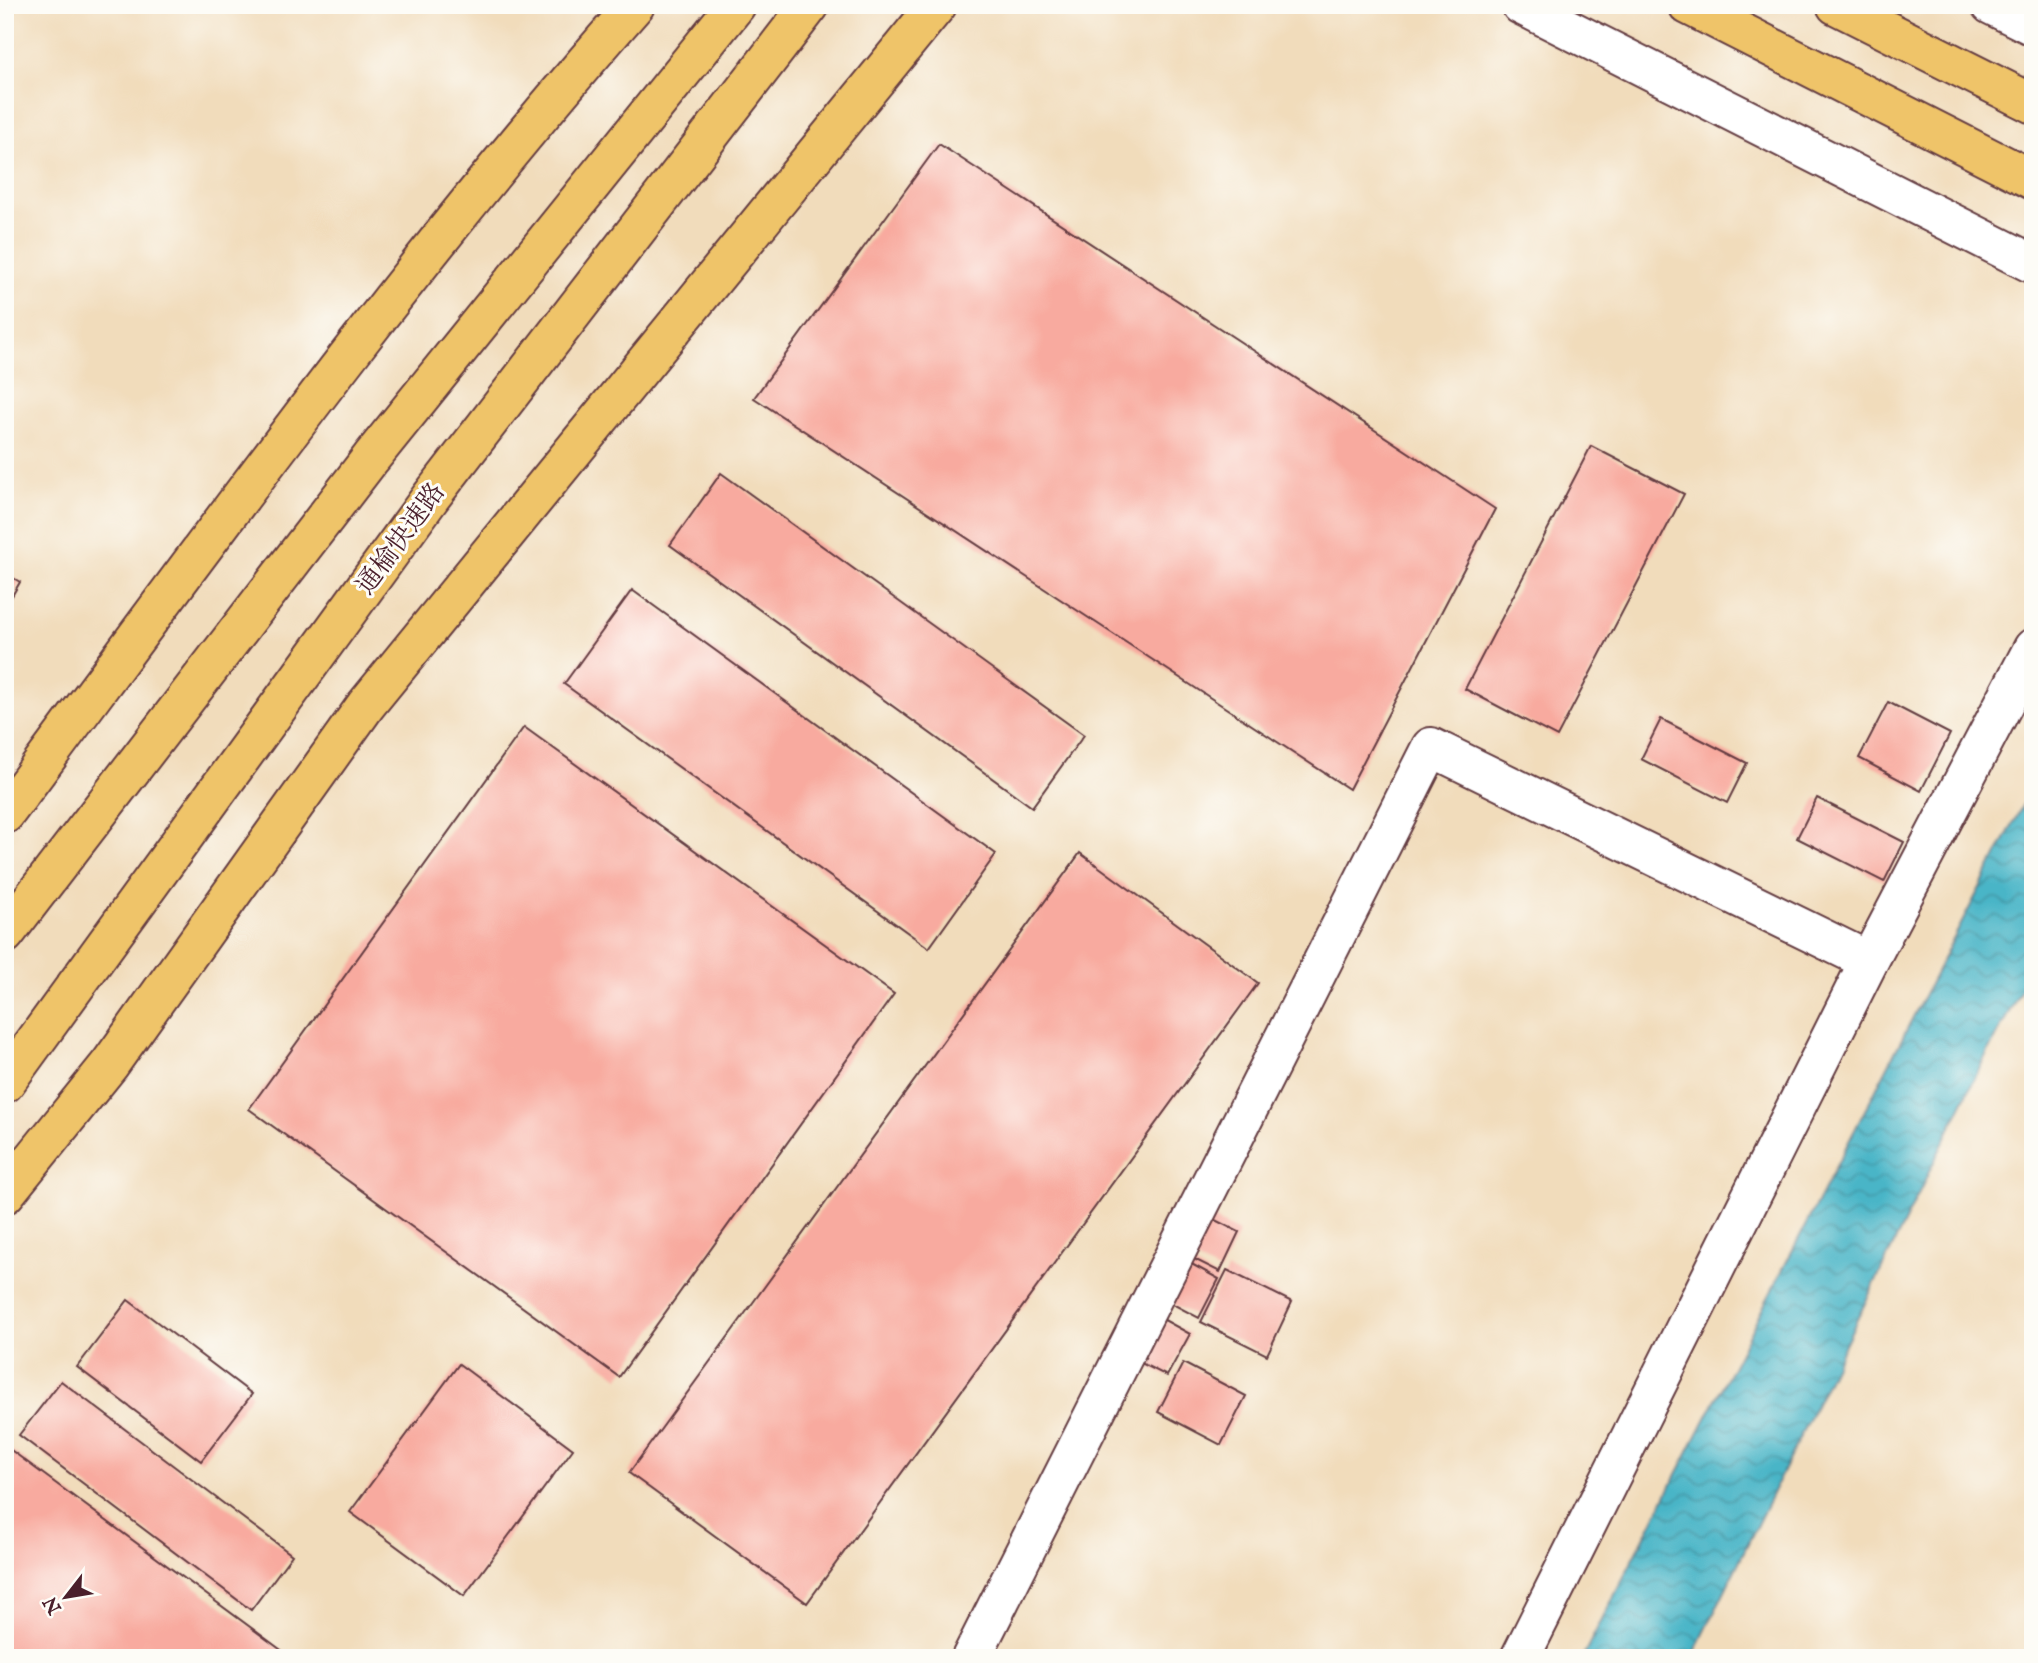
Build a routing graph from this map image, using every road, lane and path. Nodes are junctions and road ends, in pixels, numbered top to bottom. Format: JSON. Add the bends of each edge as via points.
{"nodes":[{"id":1,"x":635,"y":5,"type":"edge"},
{"id":2,"x":736,"y":5,"type":"edge"},
{"id":3,"x":810,"y":5,"type":"edge"},
{"id":4,"x":937,"y":5,"type":"edge"},
{"id":5,"x":1521,"y":5,"type":"edge"},
{"id":6,"x":1688,"y":5,"type":"edge"},
{"id":7,"x":1836,"y":5,"type":"edge"},
{"id":8,"x":1997,"y":6,"type":"edge"},
{"id":9,"x":2033,"y":26,"type":"edge"},
{"id":10,"x":2033,"y":104,"type":"edge"},
{"id":11,"x":2033,"y":180,"type":"edge"},
{"id":12,"x":2033,"y":264,"type":"edge"},
{"id":13,"x":2033,"y":648,"type":"edge"},
{"id":14,"x":5,"y":814,"type":"edge"},
{"id":15,"x":5,"y":934,"type":"edge"},
{"id":16,"x":1869,"y":961,"type":"junction"},
{"id":17,"x":5,"y":1083,"type":"edge"},
{"id":18,"x":5,"y":1194,"type":"edge"},
{"id":19,"x":971,"y":1658,"type":"edge"},
{"id":20,"x":1520,"y":1658,"type":"edge"}],
"edges":[{"from":1,"to":14,"type":"main road","via":[[540,113],[282,442]]},
{"from":2,"to":15,"type":"main road","via":[[371,458]]},
{"from":3,"to":17,"type":"main road","name":"通榆快速路","via":[[430,498]]},
{"from":4,"to":18,"type":"main road","via":[[366,705],[110,1064]]},
{"from":5,"to":12,"type":"street"},
{"from":6,"to":11,"type":"main road"},
{"from":7,"to":10,"type":"main road"},
{"from":8,"to":9,"type":"street"},
{"from":13,"to":16,"type":"street"},
{"from":16,"to":19,"type":"street","via":[[1431,747]]},
{"from":16,"to":20,"type":"street"}]}
